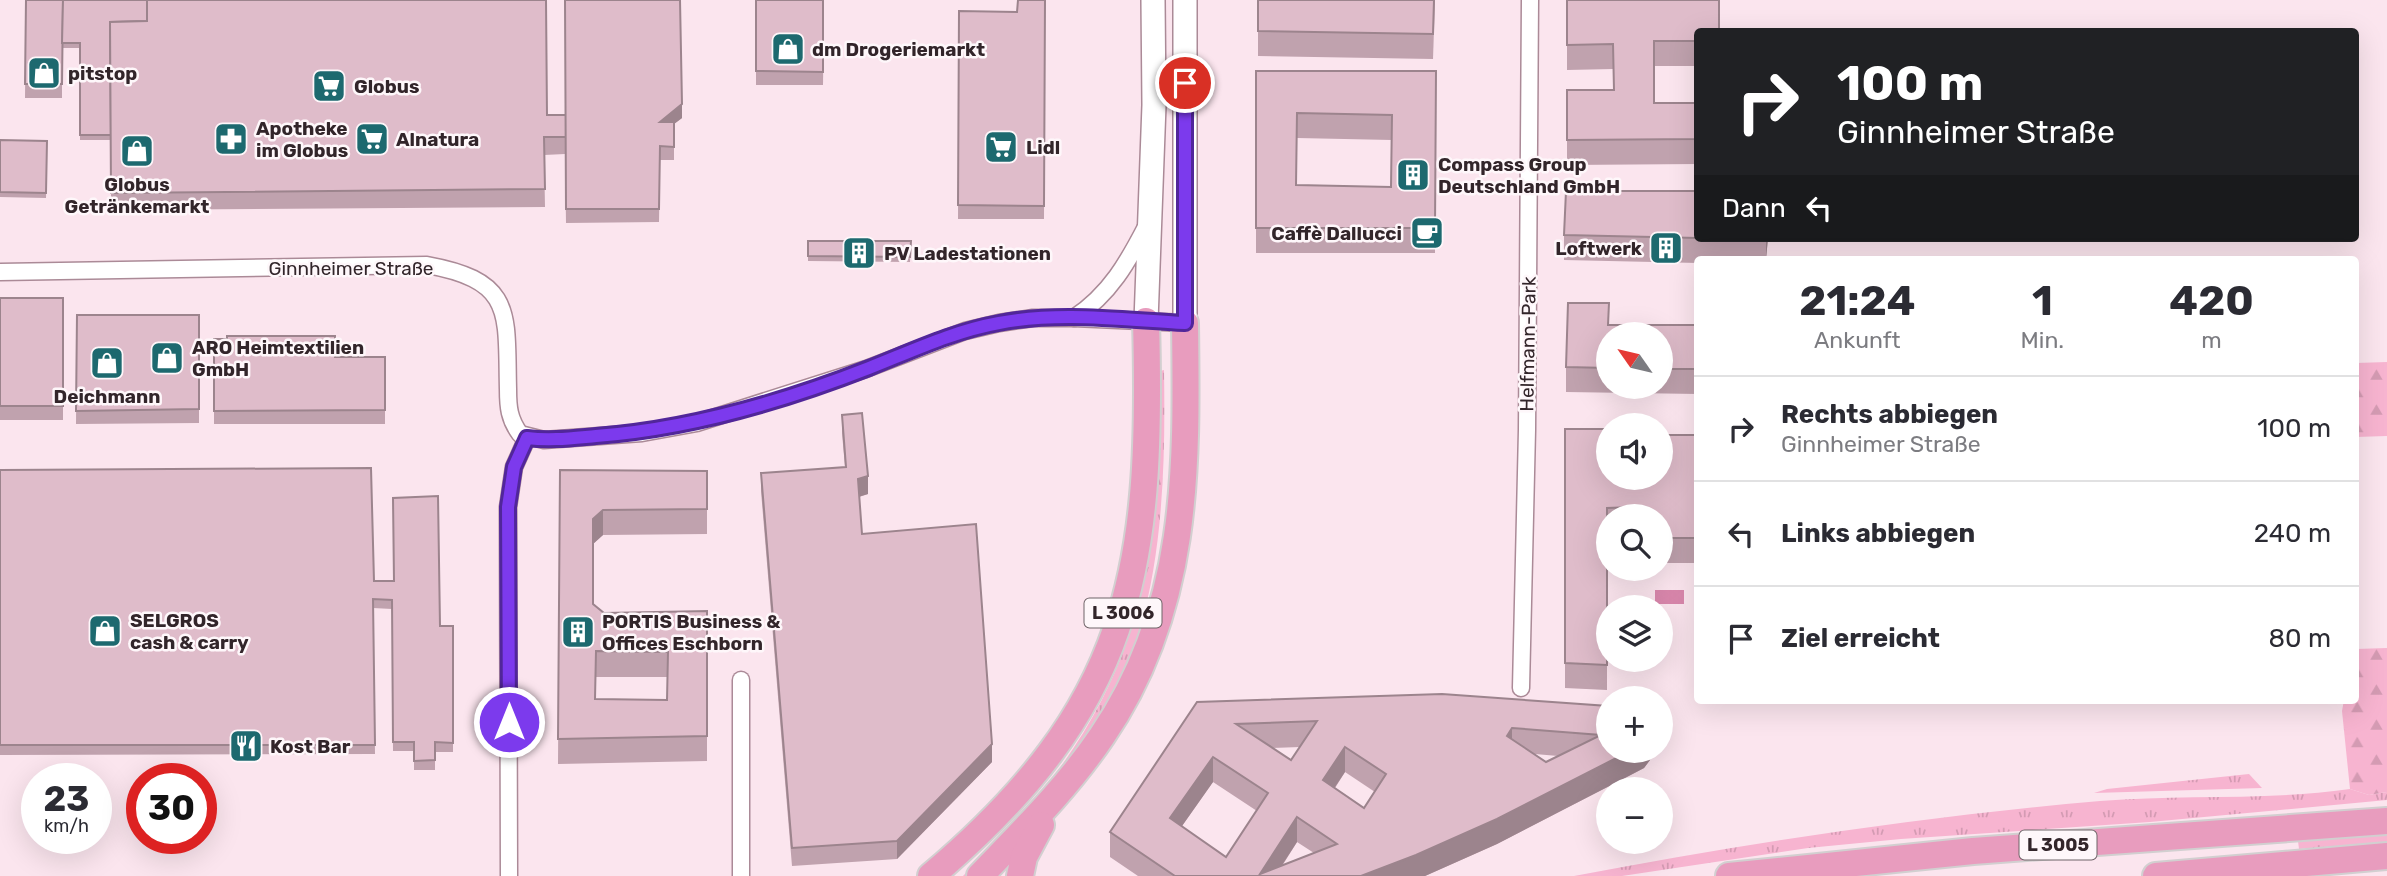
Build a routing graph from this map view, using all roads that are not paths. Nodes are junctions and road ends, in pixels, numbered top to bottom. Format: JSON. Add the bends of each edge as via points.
{"nodes":[{"id":1,"x":1153,"y":0,"type":"edge"},
{"id":2,"x":1185,"y":0,"type":"edge"},
{"id":3,"x":1530,"y":0,"type":"edge"},
{"id":4,"x":1150,"y":219,"type":"junction"},
{"id":5,"x":0,"y":272,"type":"edge"},
{"id":6,"x":1074,"y":318,"type":"junction"},
{"id":7,"x":1146,"y":321,"type":"junction"},
{"id":8,"x":1185,"y":323,"type":"junction"},
{"id":9,"x":527,"y":438,"type":"junction"},
{"id":10,"x":741,"y":680,"type":"dead end"},
{"id":11,"x":1521,"y":688,"type":"dead end"},
{"id":12,"x":1070,"y":780,"type":"junction"},
{"id":13,"x":2387,"y":821,"type":"edge"},
{"id":14,"x":959,"y":853,"type":"junction"},
{"id":15,"x":2387,"y":856,"type":"edge"},
{"id":16,"x":509,"y":876,"type":"edge"},
{"id":17,"x":741,"y":876,"type":"edge"},
{"id":18,"x":931,"y":876,"type":"edge"},
{"id":19,"x":940,"y":876,"type":"edge"},
{"id":20,"x":980,"y":876,"type":"edge"},
{"id":21,"x":1020,"y":876,"type":"edge"},
{"id":22,"x":1729,"y":876,"type":"edge"},
{"id":23,"x":2156,"y":876,"type":"edge"}],
"edges":[{"from":1,"to":4,"type":"main road","number":"L 3006"},
{"from":2,"to":8,"type":"main road","number":"L 3006"},
{"from":3,"to":11,"type":"street","name":"Helfmann-Park"},
{"from":4,"to":6,"type":"street","via":[[1106,292]]},
{"from":4,"to":7,"type":"main road","number":"L 3006"},
{"from":5,"to":9,"type":"street","name":"Ginnheimer Straße","via":[[426,265],[453,270],[488,288],[504,307],[509,416]]},
{"from":6,"to":7,"type":"street"},
{"from":6,"to":9,"type":"street","via":[[1033,318],[965,331],[866,369],[688,425],[642,433]]},
{"from":7,"to":8,"type":"street"},
{"from":7,"to":14,"type":"highway","number":"L 3006","via":[[1145,497],[1136,564],[1117,630],[1094,685],[1065,734],[1033,776]]},
{"from":8,"to":12,"type":"highway","number":"L 3006","via":[[1181,505],[1164,609],[1120,706]]},
{"from":9,"to":16,"type":"street","via":[[514,467],[508,507]]},
{"from":10,"to":17,"type":"street"},
{"from":12,"to":20,"type":"highway"},
{"from":12,"to":21,"type":"highway","via":[[1032,839]]},
{"from":13,"to":22,"type":"highway","number":"L 3005","via":[[1973,851]]},
{"from":14,"to":18,"type":"highway"},
{"from":14,"to":19,"type":"highway"},
{"from":15,"to":23,"type":"highway"}]}
